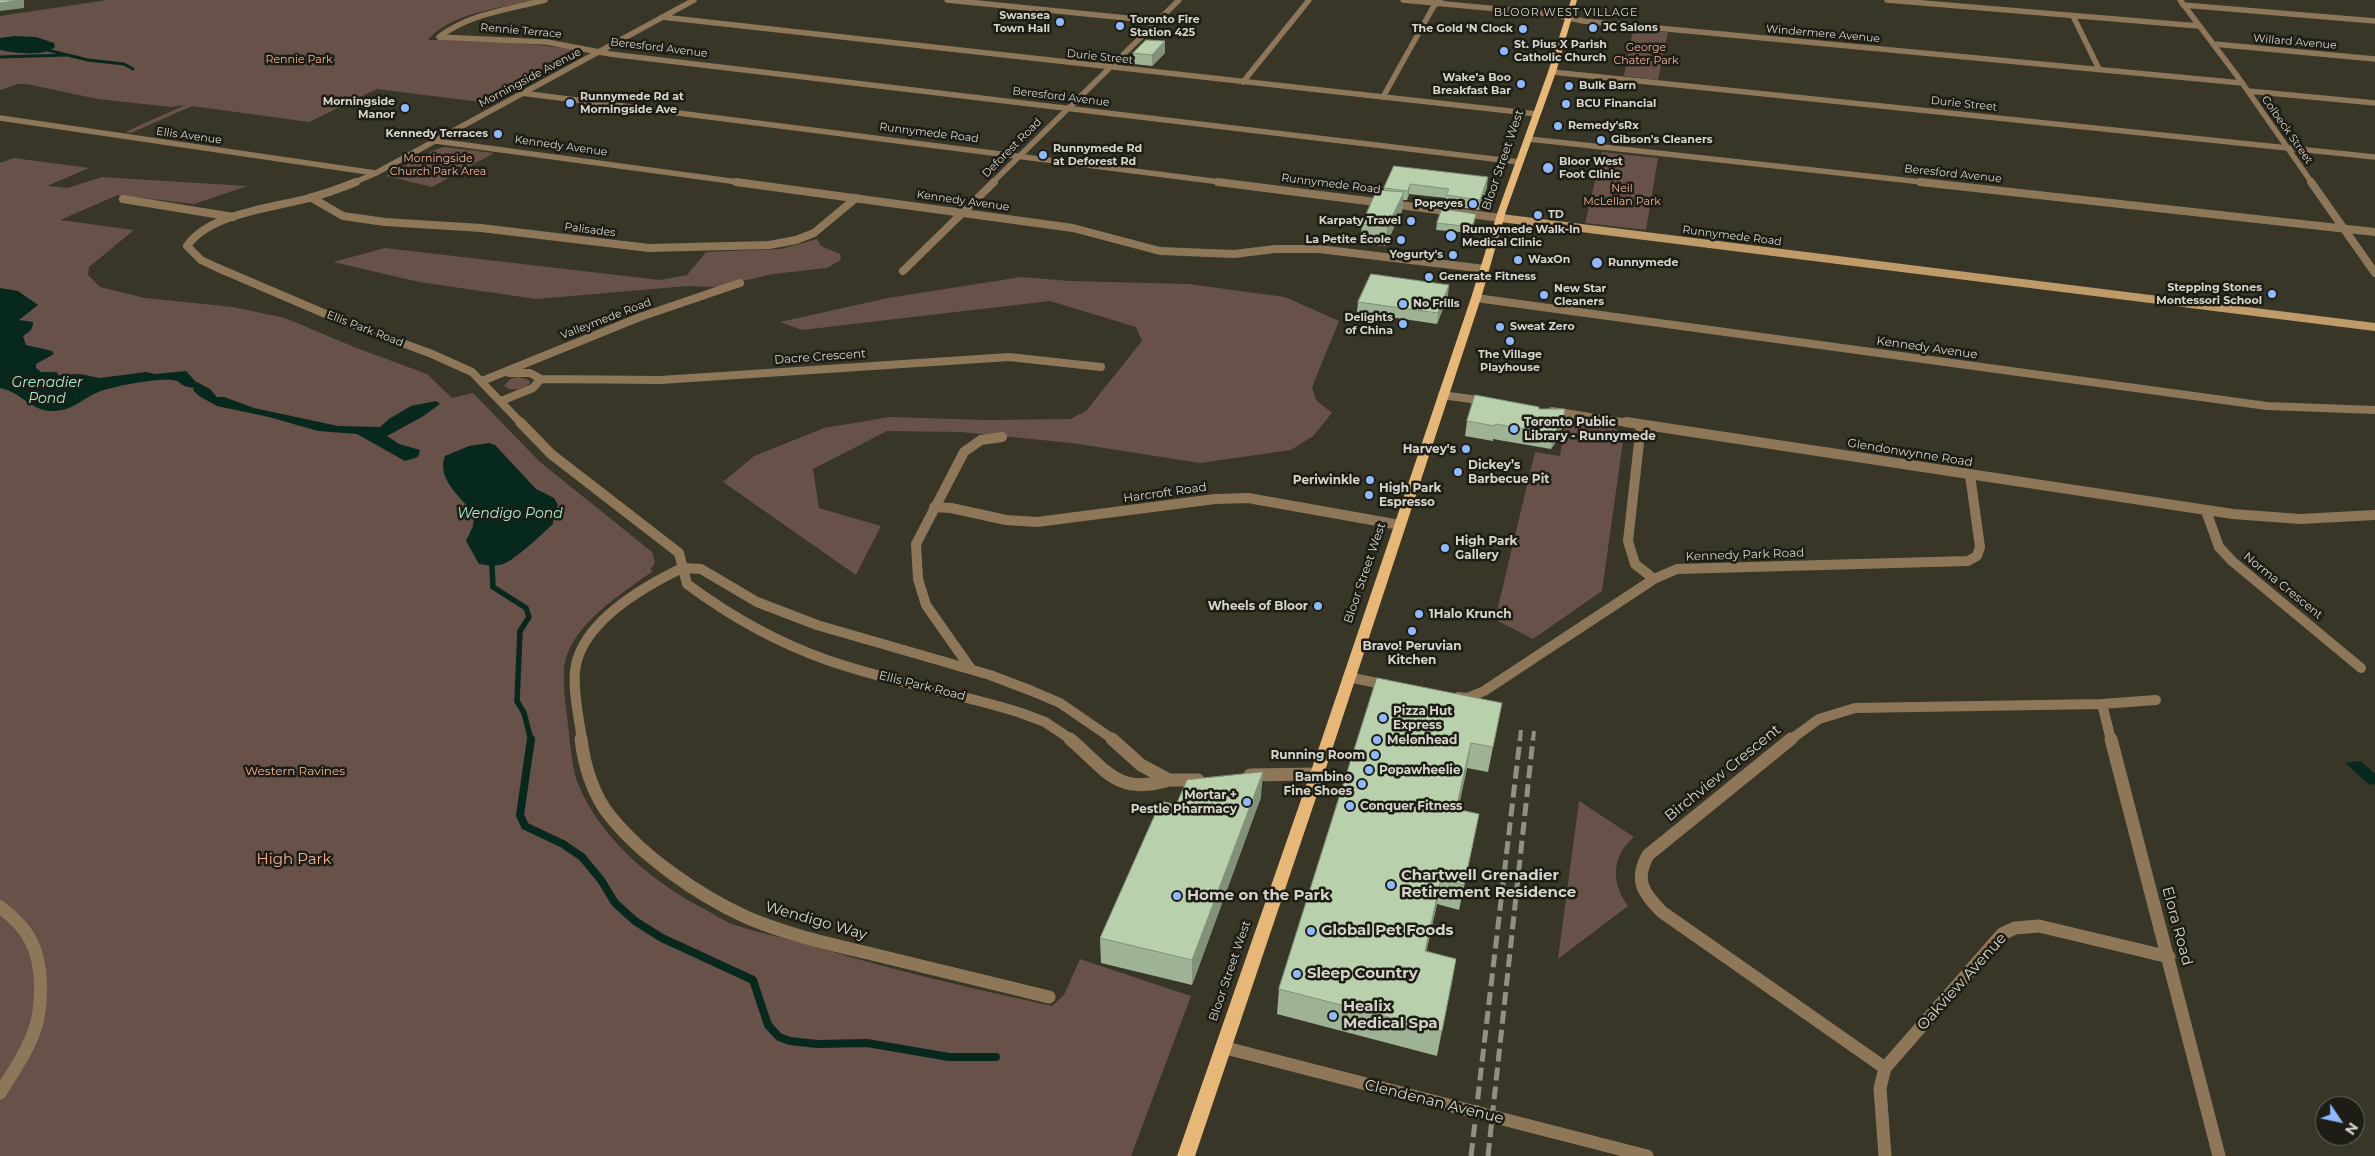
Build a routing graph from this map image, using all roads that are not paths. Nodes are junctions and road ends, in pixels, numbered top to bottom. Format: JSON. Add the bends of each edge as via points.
{"nodes":[{"id":1,"x":545,"y":0,"type":"edge"},
{"id":2,"x":694,"y":0,"type":"edge"},
{"id":3,"x":947,"y":0,"type":"edge"},
{"id":4,"x":1179,"y":0,"type":"edge"},
{"id":5,"x":1309,"y":0,"type":"edge"},
{"id":6,"x":1403,"y":0,"type":"edge"},
{"id":7,"x":1444,"y":0,"type":"edge"},
{"id":8,"x":1574,"y":0,"type":"edge"},
{"id":9,"x":1888,"y":0,"type":"edge"},
{"id":10,"x":2181,"y":2,"type":"edge"},
{"id":11,"x":1436,"y":3,"type":"junction"},
{"id":12,"x":2073,"y":16,"type":"junction"},
{"id":13,"x":662,"y":17,"type":"junction"},
{"id":14,"x":1568,"y":18,"type":"junction"},
{"id":15,"x":1157,"y":21,"type":"junction"},
{"id":16,"x":2375,"y":21,"type":"edge"},
{"id":17,"x":2199,"y":26,"type":"junction"},
{"id":18,"x":2214,"y":44,"type":"junction"},
{"id":19,"x":600,"y":51,"type":"junction"},
{"id":20,"x":2375,"y":59,"type":"edge"},
{"id":21,"x":1109,"y":68,"type":"junction"},
{"id":22,"x":2099,"y":69,"type":"junction"},
{"id":23,"x":1552,"y":72,"type":"junction"},
{"id":24,"x":1243,"y":82,"type":"junction"},
{"id":25,"x":2242,"y":83,"type":"junction"},
{"id":26,"x":2248,"y":91,"type":"junction"},
{"id":27,"x":522,"y":93,"type":"junction"},
{"id":28,"x":1383,"y":97,"type":"junction"},
{"id":29,"x":2375,"y":103,"type":"edge"},
{"id":30,"x":1067,"y":109,"type":"junction"},
{"id":31,"x":1537,"y":114,"type":"junction"},
{"id":32,"x":0,"y":118,"type":"edge"},
{"id":33,"x":1529,"y":139,"type":"junction"},
{"id":34,"x":436,"y":141,"type":"junction"},
{"id":35,"x":2286,"y":148,"type":"junction"},
{"id":36,"x":1020,"y":156,"type":"junction"},
{"id":37,"x":2375,"y":157,"type":"edge"},
{"id":38,"x":1519,"y":162,"type":"junction"},
{"id":39,"x":376,"y":173,"type":"junction"},
{"id":40,"x":312,"y":198,"type":"junction"},
{"id":41,"x":856,"y":198,"type":"junction"},
{"id":42,"x":123,"y":200,"type":"dead end"},
{"id":43,"x":962,"y":213,"type":"junction"},
{"id":44,"x":233,"y":218,"type":"junction"},
{"id":45,"x":1501,"y":218,"type":"junction"},
{"id":46,"x":2343,"y":229,"type":"junction"},
{"id":47,"x":2375,"y":232,"type":"edge"},
{"id":48,"x":1485,"y":269,"type":"junction"},
{"id":49,"x":903,"y":271,"type":"dead end"},
{"id":50,"x":2375,"y":273,"type":"edge"},
{"id":51,"x":740,"y":283,"type":"dead end"},
{"id":52,"x":1476,"y":298,"type":"junction"},
{"id":53,"x":2375,"y":327,"type":"edge"},
{"id":54,"x":1101,"y":367,"type":"dead end"},
{"id":55,"x":503,"y":372,"type":"junction"},
{"id":56,"x":541,"y":379,"type":"junction"},
{"id":57,"x":482,"y":381,"type":"junction"},
{"id":58,"x":1442,"y":395,"type":"junction"},
{"id":59,"x":501,"y":401,"type":"junction"},
{"id":60,"x":1492,"y":402,"type":"edge"},
{"id":61,"x":1540,"y":409,"type":"edge"},
{"id":62,"x":2375,"y":410,"type":"edge"},
{"id":63,"x":1641,"y":425,"type":"junction"},
{"id":64,"x":1002,"y":437,"type":"dead end"},
{"id":65,"x":1970,"y":475,"type":"junction"},
{"id":66,"x":934,"y":507,"type":"junction"},
{"id":67,"x":2206,"y":511,"type":"junction"},
{"id":68,"x":2375,"y":515,"type":"edge"},
{"id":69,"x":1400,"y":525,"type":"junction"},
{"id":70,"x":682,"y":568,"type":"junction"},
{"id":71,"x":1654,"y":579,"type":"junction"},
{"id":72,"x":2361,"y":668,"type":"dead end"},
{"id":73,"x":971,"y":669,"type":"junction"},
{"id":74,"x":1348,"y":677,"type":"junction"},
{"id":75,"x":1397,"y":687,"type":"edge"},
{"id":76,"x":1448,"y":696,"type":"edge"},
{"id":77,"x":2156,"y":700,"type":"dead end"},
{"id":78,"x":2102,"y":704,"type":"junction"},
{"id":79,"x":1317,"y":774,"type":"junction"},
{"id":80,"x":1240,"y":776,"type":"edge"},
{"id":81,"x":1208,"y":779,"type":"edge"},
{"id":82,"x":1169,"y":780,"type":"junction"},
{"id":83,"x":0,"y":907,"type":"edge"},
{"id":84,"x":2169,"y":957,"type":"junction"},
{"id":85,"x":1049,"y":997,"type":"dead end"},
{"id":86,"x":1222,"y":1047,"type":"junction"},
{"id":87,"x":1885,"y":1068,"type":"junction"},
{"id":88,"x":0,"y":1093,"type":"edge"},
{"id":89,"x":1186,"y":1156,"type":"edge"},
{"id":90,"x":1647,"y":1156,"type":"edge"},
{"id":91,"x":1885,"y":1156,"type":"edge"},
{"id":92,"x":2219,"y":1156,"type":"edge"}],
"edges":[{"from":1,"to":19,"type":"street","name":"Rennie Terrace","via":[[475,17],[439,36],[512,39]]},
{"from":2,"to":13,"type":"street","name":"Morningside Avenue"},
{"from":3,"to":15,"type":"street"},
{"from":4,"to":15,"type":"street","name":"Deforest Road"},
{"from":5,"to":24,"type":"street"},
{"from":6,"to":11,"type":"street","name":"Windermere Avenue"},
{"from":7,"to":11,"type":"street"},
{"from":8,"to":14,"type":"main road","name":"Bloor Street West"},
{"from":9,"to":12,"type":"street"},
{"from":10,"to":16,"type":"street"},
{"from":10,"to":17,"type":"street","name":"Colbeck Street"},
{"from":11,"to":14,"type":"street","name":"Windermere Avenue"},
{"from":11,"to":28,"type":"street"},
{"from":12,"to":17,"type":"street"},
{"from":12,"to":22,"type":"street"},
{"from":13,"to":19,"type":"street","name":"Morningside Avenue"},
{"from":13,"to":21,"type":"street","name":"Durie Street"},
{"from":14,"to":22,"type":"street","name":"Windermere Avenue"},
{"from":14,"to":23,"type":"main road","name":"Bloor Street West"},
{"from":15,"to":21,"type":"street","name":"Deforest Road"},
{"from":17,"to":18,"type":"street","name":"Colbeck Street"},
{"from":18,"to":20,"type":"street","name":"Willard Avenue"},
{"from":18,"to":25,"type":"street","name":"Colbeck Street"},
{"from":19,"to":27,"type":"street","name":"Morningside Avenue"},
{"from":19,"to":30,"type":"street","name":"Beresford Avenue"},
{"from":21,"to":24,"type":"street","name":"Durie Street"},
{"from":21,"to":30,"type":"street","name":"Deforest Road"},
{"from":22,"to":25,"type":"street","name":"Windermere Avenue"},
{"from":23,"to":31,"type":"main road","name":"Bloor Street West"},
{"from":23,"to":35,"type":"street","name":"Durie Street"},
{"from":24,"to":28,"type":"street","name":"Durie Street"},
{"from":25,"to":26,"type":"street","name":"Colbeck Street"},
{"from":26,"to":29,"type":"street"},
{"from":26,"to":35,"type":"street","name":"Colbeck Street"},
{"from":27,"to":34,"type":"street","name":"Morningside Avenue"},
{"from":27,"to":36,"type":"street","name":"Runnymede Road"},
{"from":28,"to":31,"type":"street","name":"Durie Street"},
{"from":30,"to":36,"type":"street","name":"Deforest Road"},
{"from":30,"to":38,"type":"street","name":"Beresford Avenue"},
{"from":31,"to":33,"type":"main road","name":"Bloor Street West"},
{"from":32,"to":39,"type":"street","name":"Ellis Avenue"},
{"from":33,"to":38,"type":"main road","name":"Bloor Street West"},
{"from":33,"to":46,"type":"street","name":"Beresford Avenue"},
{"from":34,"to":39,"type":"street","name":"Morningside Avenue"},
{"from":34,"to":41,"type":"street","name":"Kennedy Avenue"},
{"from":35,"to":37,"type":"street","name":"Durie Street"},
{"from":35,"to":46,"type":"street","name":"Colbeck Street"},
{"from":36,"to":43,"type":"street","name":"Deforest Road"},
{"from":36,"to":45,"type":"street","name":"Runnymede Road"},
{"from":38,"to":45,"type":"main road","name":"Bloor Street West"},
{"from":39,"to":40,"type":"street","name":"Ellis Park Road"},
{"from":40,"to":41,"type":"street","name":"Palisades","via":[[343,216],[649,248],[769,245],[796,240],[811,235]]},
{"from":40,"to":44,"type":"street","name":"Ellis Park Road"},
{"from":41,"to":43,"type":"street","name":"Kennedy Avenue"},
{"from":42,"to":44,"type":"street"},
{"from":43,"to":48,"type":"street","name":"Kennedy Avenue","via":[[1073,228],[1160,251],[1214,255],[1275,249],[1319,249]]},
{"from":43,"to":49,"type":"street","name":"Deforest Road"},
{"from":44,"to":57,"type":"street","name":"Ellis Park Road","via":[[197,233],[188,242],[189,250],[201,260],[275,293],[432,354],[472,372]]},
{"from":45,"to":48,"type":"main road","name":"Bloor Street West"},
{"from":45,"to":53,"type":"street","name":"Runnymede Road"},
{"from":46,"to":47,"type":"street","name":"Beresford Avenue"},
{"from":46,"to":50,"type":"street","name":"Colbeck Street"},
{"from":48,"to":52,"type":"main road","name":"Bloor Street West"},
{"from":51,"to":55,"type":"street","name":"Valleymede Road","via":[[640,317]]},
{"from":52,"to":58,"type":"main road","name":"Bloor Street West"},
{"from":52,"to":62,"type":"street","name":"Kennedy Avenue","via":[[2266,406]]},
{"from":54,"to":56,"type":"street","name":"Dacre Crescent","via":[[1010,357],[661,380]]},
{"from":55,"to":56,"type":"street","name":"Dacre Crescent","via":[[527,373]]},
{"from":55,"to":57,"type":"street","name":"Valleymede Road"},
{"from":56,"to":59,"type":"street","via":[[533,388]]},
{"from":57,"to":59,"type":"street","name":"Ellis Park Road"},
{"from":58,"to":60,"type":"street"},
{"from":58,"to":69,"type":"main road","name":"Bloor Street West"},
{"from":59,"to":70,"type":"street","name":"Ellis Park Road","via":[[551,454],[679,553]]},
{"from":61,"to":63,"type":"street","name":"Glendonwynne Road"},
{"from":63,"to":65,"type":"street","name":"Glendonwynne Road"},
{"from":63,"to":71,"type":"street","via":[[1628,541],[1630,558]]},
{"from":64,"to":66,"type":"street","via":[[990,438],[969,447]]},
{"from":65,"to":67,"type":"street","name":"Glendonwynne Road"},
{"from":65,"to":71,"type":"street","name":"Kennedy Park Road","via":[[1980,547],[1977,556],[1968,561],[1702,567],[1677,569]]},
{"from":66,"to":69,"type":"street","name":"Harcroft Road","via":[[1037,522],[1215,499],[1248,498]]},
{"from":66,"to":73,"type":"street","via":[[916,544],[920,584],[928,610]]},
{"from":67,"to":68,"type":"street","name":"Glendonwynne Road","via":[[2261,518]]},
{"from":67,"to":72,"type":"street","name":"Norma Crescent","via":[[2219,548]]},
{"from":69,"to":74,"type":"main road","name":"Bloor Street West"},
{"from":70,"to":73,"type":"street","name":"Ellis Park Road","via":[[700,569],[757,602],[817,625]]},
{"from":70,"to":82,"type":"street","name":"Ellis Park Road","via":[[686,584],[742,622],[814,656],[1003,707],[1049,724],[1065,734],[1107,773],[1122,781],[1154,787]]},
{"from":70,"to":85,"type":"street","name":"Wendigo Way","via":[[658,580],[603,619],[578,657],[575,672],[584,755],[591,780],[608,815],[635,843],[691,887],[746,917],[826,943]]},
{"from":71,"to":76,"type":"street","name":"Kennedy Park Road","via":[[1484,691],[1467,698]]},
{"from":73,"to":82,"type":"street","name":"Ellis Park Road","via":[[1060,703],[1106,733],[1141,765]]},
{"from":74,"to":75,"type":"street"},
{"from":74,"to":79,"type":"main road","name":"Bloor Street West"},
{"from":77,"to":78,"type":"street","name":"Birchview Crescent"},
{"from":78,"to":84,"type":"street","name":"Elora Road"},
{"from":78,"to":87,"type":"street","name":"Birchview Crescent","via":[[1854,708],[1822,716],[1642,863],[1642,886],[1647,898],[1662,912]]},
{"from":79,"to":80,"type":"street"},
{"from":79,"to":86,"type":"main road","name":"Bloor Street West"},
{"from":81,"to":82,"type":"street","name":"Ellis Park Road"},
{"from":83,"to":88,"type":"street","via":[[24,931],[34,947],[39,988],[38,1018],[20,1060]]},
{"from":84,"to":87,"type":"street","name":"Oakview Avenue","via":[[2039,926],[2014,928],[2002,934]]},
{"from":84,"to":92,"type":"street","name":"Elora Road"},
{"from":86,"to":89,"type":"main road","name":"Bloor Street West"},
{"from":86,"to":90,"type":"street","name":"Clendenan Avenue"},
{"from":87,"to":91,"type":"street","via":[[1880,1088]]}]}
